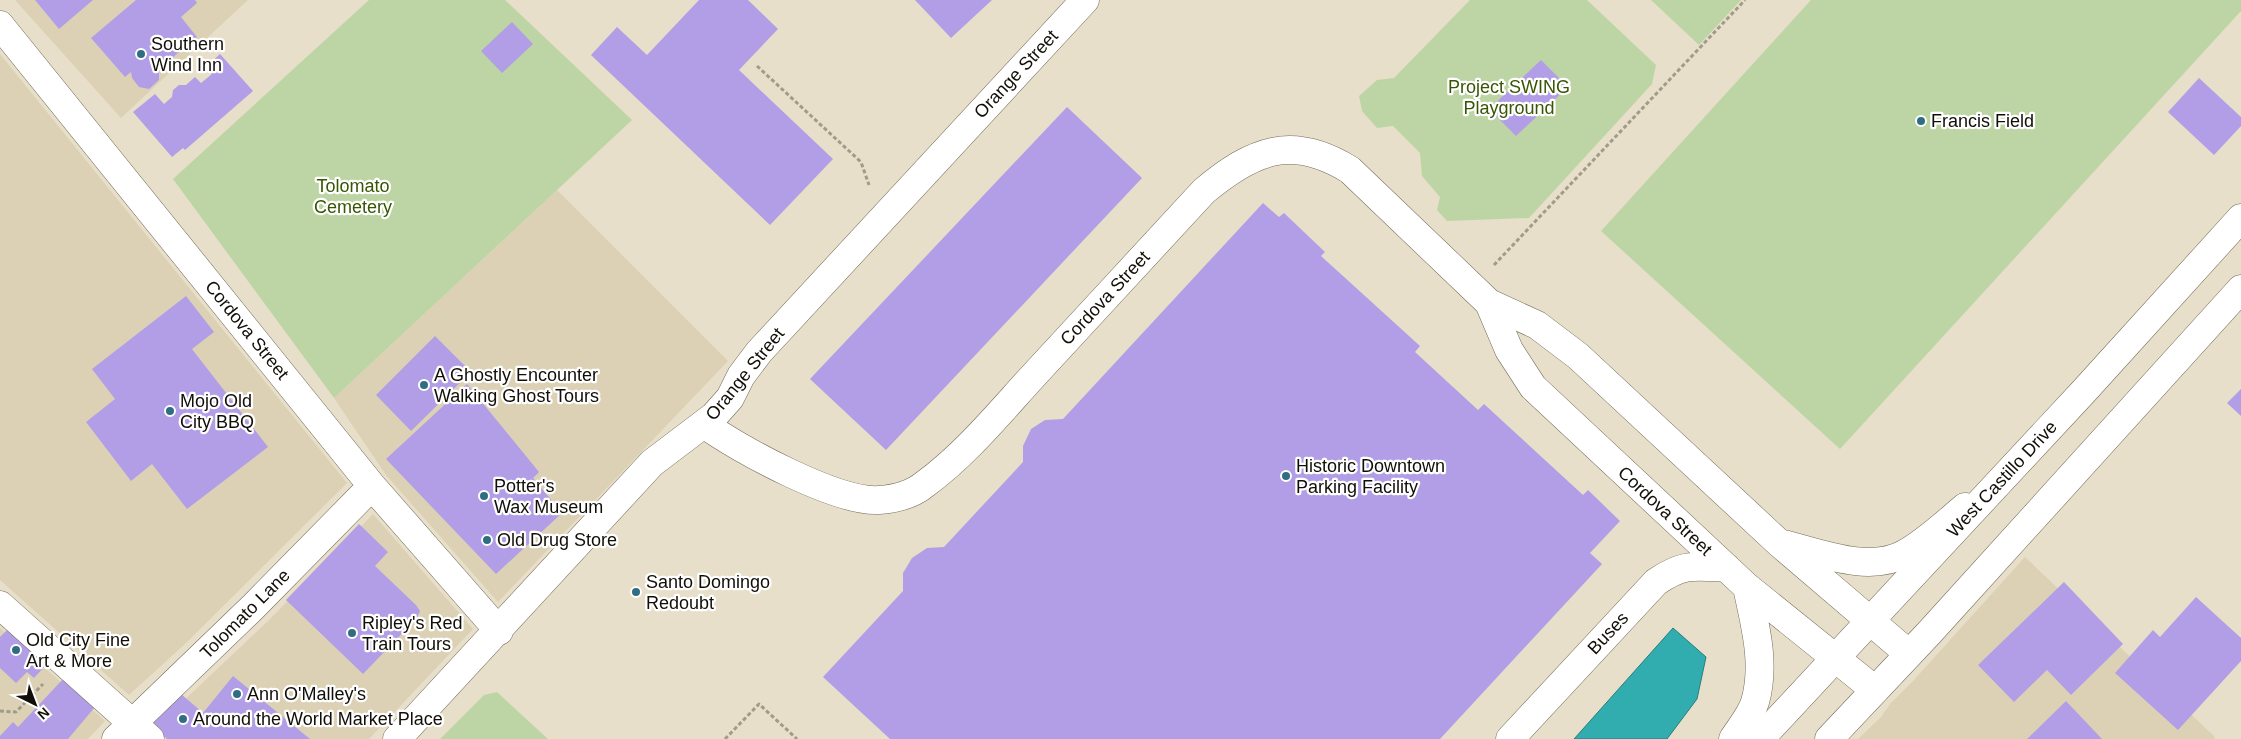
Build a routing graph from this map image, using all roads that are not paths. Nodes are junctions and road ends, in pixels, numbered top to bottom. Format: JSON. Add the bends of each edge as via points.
{"nodes":[{"id":1,"x":1085,"y":0,"type":"edge"},
{"id":2,"x":0,"y":26,"type":"edge"},
{"id":3,"x":2241,"y":218,"type":"edge"},
{"id":4,"x":2241,"y":289,"type":"edge"},
{"id":5,"x":1481,"y":295,"type":"junction"},
{"id":6,"x":704,"y":424,"type":"junction"},
{"id":7,"x":2002,"y":479,"type":"junction"},
{"id":8,"x":372,"y":486,"type":"junction"},
{"id":9,"x":1779,"y":543,"type":"junction"},
{"id":10,"x":1727,"y":568,"type":"junction"},
{"id":11,"x":1747,"y":587,"type":"junction"},
{"id":12,"x":0,"y":604,"type":"edge"},
{"id":13,"x":1871,"y":621,"type":"junction"},
{"id":14,"x":499,"y":631,"type":"junction"},
{"id":15,"x":1908,"y":654,"type":"junction"},
{"id":16,"x":1836,"y":658,"type":"junction"},
{"id":17,"x":1875,"y":690,"type":"junction"},
{"id":18,"x":132,"y":733,"type":"edge"},
{"id":19,"x":398,"y":739,"type":"edge"},
{"id":20,"x":1510,"y":739,"type":"edge"},
{"id":21,"x":1733,"y":739,"type":"edge"},
{"id":22,"x":1760,"y":739,"type":"edge"},
{"id":23,"x":1829,"y":739,"type":"edge"}],
"edges":[{"from":1,"to":6,"type":"street","name":"Orange Street","via":[[759,352],[722,408]]},
{"from":2,"to":8,"type":"street","name":"Cordova Street"},
{"from":3,"to":7,"type":"street","name":"West Castillo Drive"},
{"from":4,"to":15,"type":"street"},
{"from":5,"to":6,"type":"street","name":"Cordova Street","via":[[1350,170],[1314,152],[1285,149],[1257,155],[1204,191],[970,444],[924,485],[905,495],[879,500],[860,499],[837,492],[737,447]]},
{"from":5,"to":9,"type":"street","name":"Cordova Street","via":[[1537,325],[1578,356]]},
{"from":5,"to":10,"type":"street","name":"Cordova Street","via":[[1509,350],[1533,387]]},
{"from":6,"to":14,"type":"street","name":"Orange Street","via":[[652,463]]},
{"from":7,"to":9,"type":"street","via":[[1904,554],[1867,562]]},
{"from":7,"to":13,"type":"street","name":"West Castillo Drive"},
{"from":8,"to":14,"type":"street","name":"Cordova Street"},
{"from":8,"to":18,"type":"street","name":"Tolomato Lane"},
{"from":9,"to":13,"type":"street","name":"Cordova Street"},
{"from":10,"to":11,"type":"street","name":"Cordova Street"},
{"from":10,"to":20,"type":"street","name":"Buses","via":[[1688,566],[1672,571],[1656,582]]},
{"from":11,"to":16,"type":"street","name":"Cordova Street"},
{"from":11,"to":21,"type":"street","via":[[1759,646],[1760,676],[1755,704]]},
{"from":12,"to":18,"type":"street","via":[[64,662]]},
{"from":13,"to":15,"type":"street","name":"Cordova Street"},
{"from":13,"to":16,"type":"street","name":"West Castillo Drive"},
{"from":14,"to":19,"type":"street","name":"Orange Street"},
{"from":15,"to":17,"type":"street"},
{"from":16,"to":17,"type":"street","name":"Cordova Street"},
{"from":16,"to":22,"type":"street","name":"West Castillo Drive"},
{"from":17,"to":23,"type":"street"}]}
